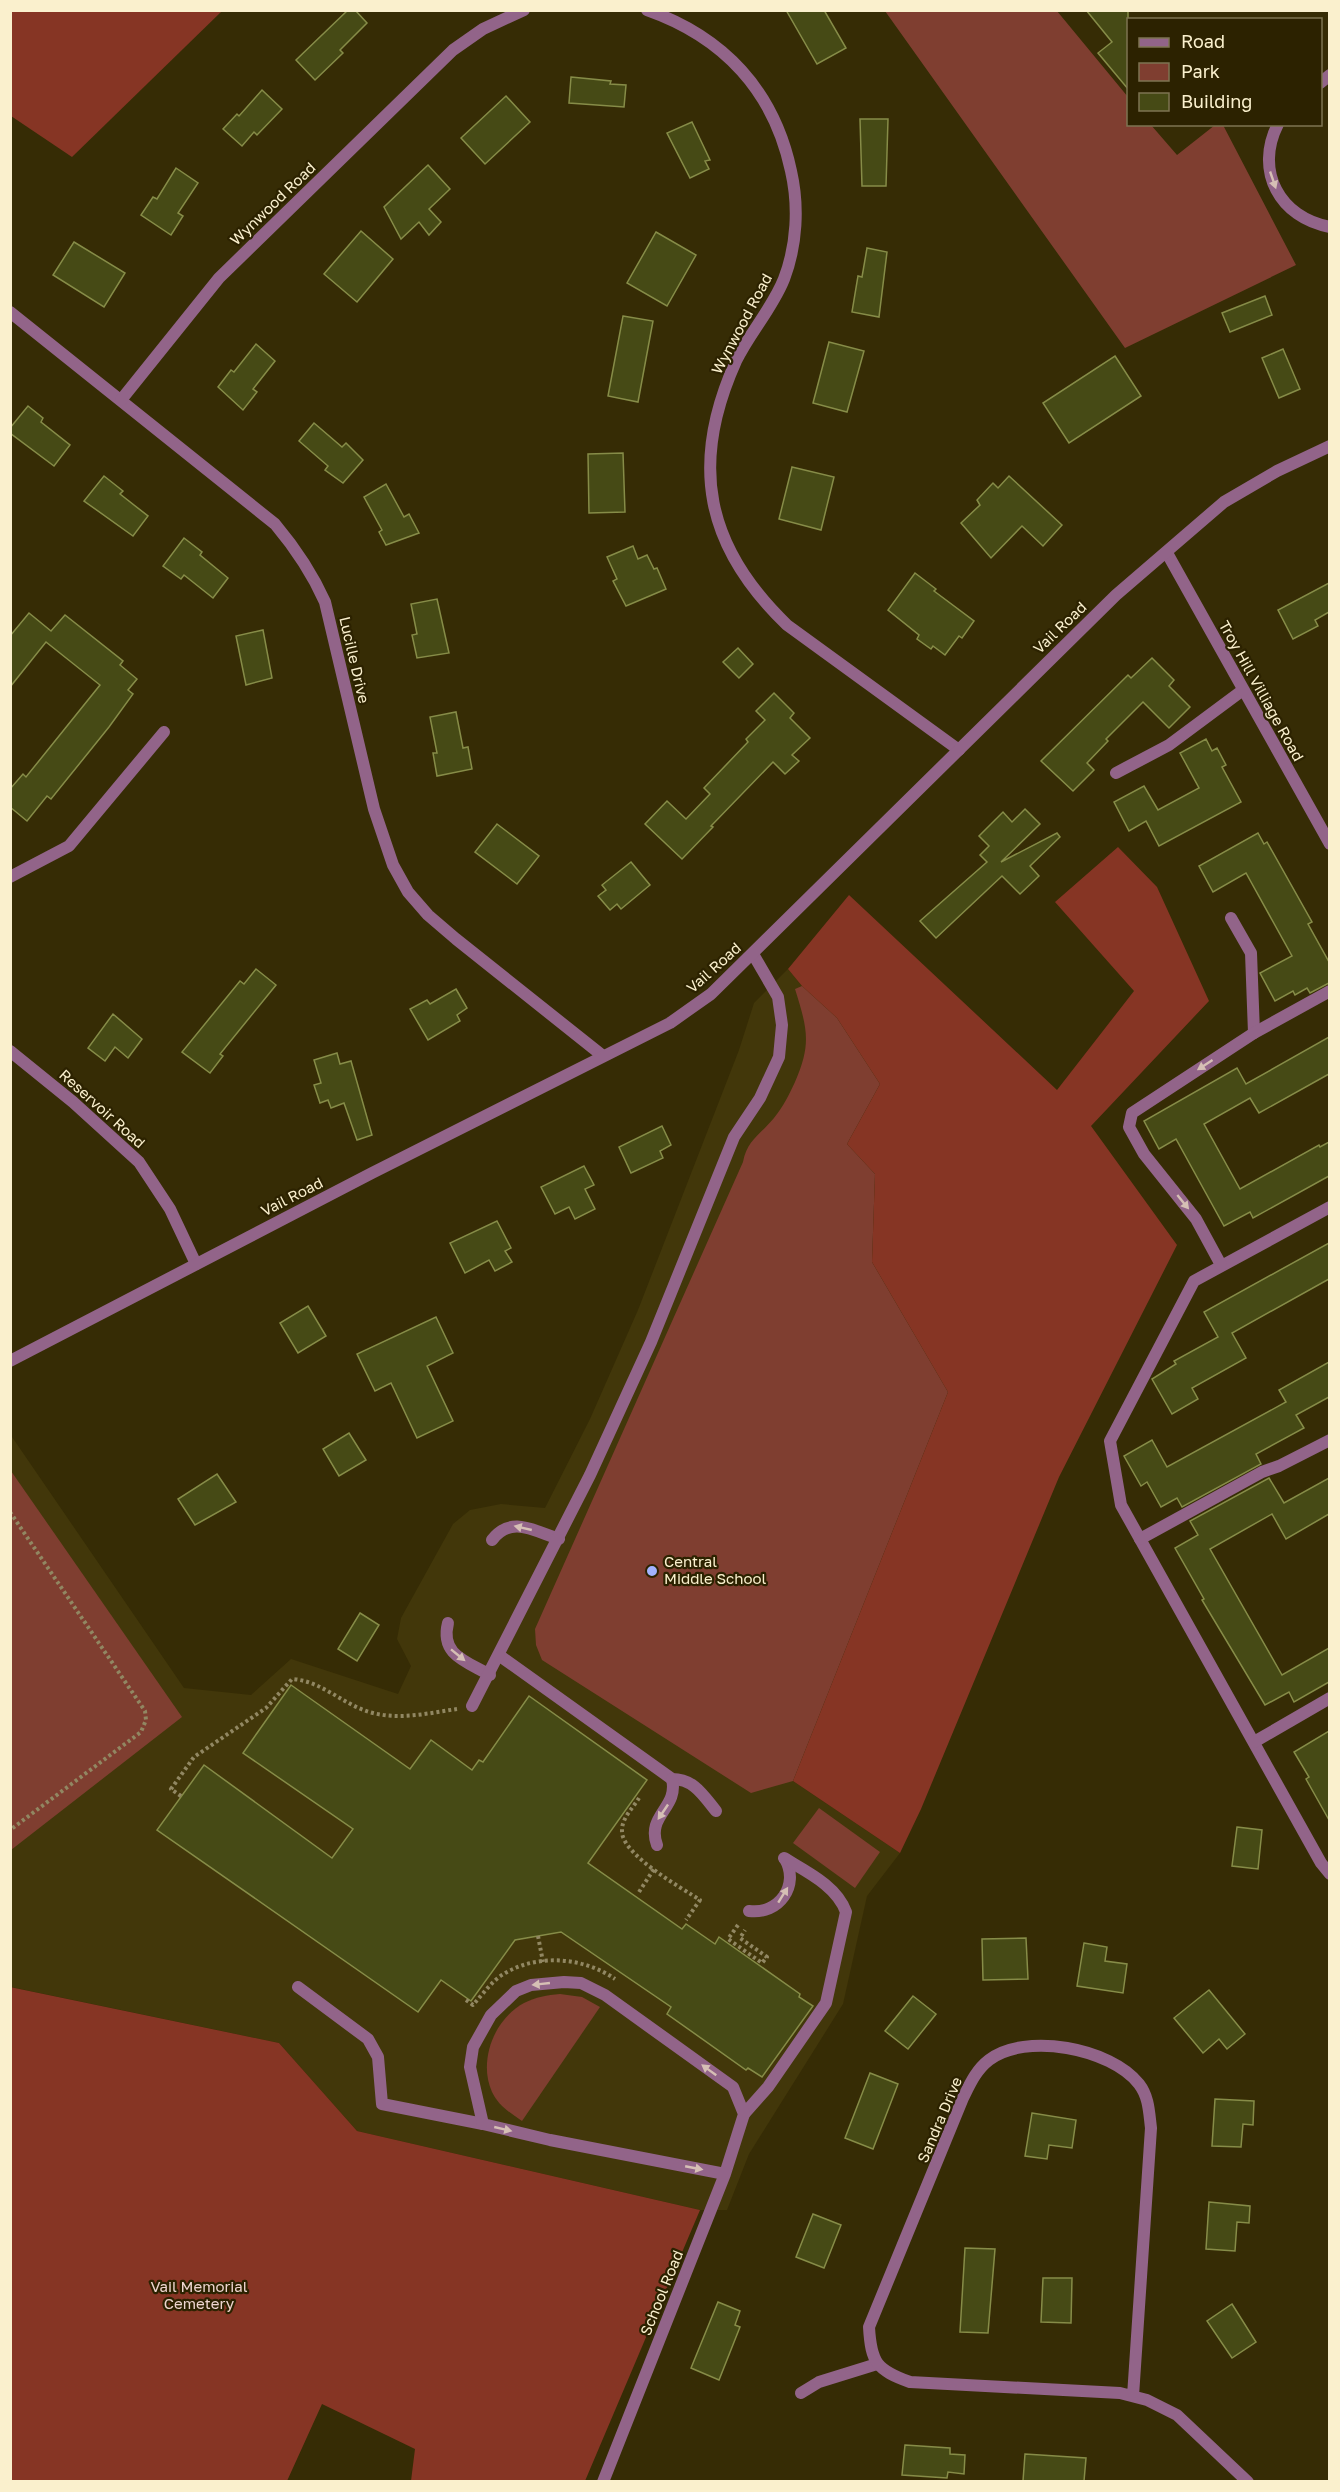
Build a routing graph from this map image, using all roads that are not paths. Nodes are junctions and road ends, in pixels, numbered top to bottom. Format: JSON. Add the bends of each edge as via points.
{"nodes":[{"id":1,"x":524,"y":10,"type":"edge"},
{"id":2,"x":647,"y":10,"type":"edge"},
{"id":3,"x":1277,"y":126,"type":"edge"},
{"id":4,"x":1329,"y":227,"type":"edge"},
{"id":5,"x":10,"y":312,"type":"edge"},
{"id":6,"x":121,"y":400,"type":"junction"},
{"id":7,"x":1329,"y":446,"type":"edge"},
{"id":8,"x":1167,"y":553,"type":"junction"},
{"id":9,"x":1243,"y":690,"type":"junction"},
{"id":10,"x":165,"y":732,"type":"dead end"},
{"id":11,"x":959,"y":750,"type":"junction"},
{"id":12,"x":1116,"y":773,"type":"dead end"},
{"id":13,"x":1329,"y":844,"type":"edge"},
{"id":14,"x":10,"y":877,"type":"edge"},
{"id":15,"x":1232,"y":918,"type":"dead end"},
{"id":16,"x":753,"y":954,"type":"junction"},
{"id":17,"x":1329,"y":992,"type":"edge"},
{"id":18,"x":1254,"y":1033,"type":"junction"},
{"id":19,"x":10,"y":1051,"type":"edge"},
{"id":20,"x":603,"y":1056,"type":"junction"},
{"id":21,"x":1329,"y":1207,"type":"edge"},
{"id":22,"x":196,"y":1264,"type":"junction"},
{"id":23,"x":1221,"y":1265,"type":"junction"},
{"id":24,"x":10,"y":1361,"type":"edge"},
{"id":25,"x":1329,"y":1440,"type":"edge"},
{"id":26,"x":559,"y":1539,"type":"junction"},
{"id":27,"x":1140,"y":1539,"type":"junction"},
{"id":28,"x":492,"y":1540,"type":"dead end"},
{"id":29,"x":448,"y":1623,"type":"dead end"},
{"id":30,"x":500,"y":1656,"type":"junction"},
{"id":31,"x":490,"y":1675,"type":"junction"},
{"id":32,"x":1329,"y":1698,"type":"edge"},
{"id":33,"x":472,"y":1706,"type":"road end"},
{"id":34,"x":1254,"y":1742,"type":"junction"},
{"id":35,"x":672,"y":1779,"type":"junction"},
{"id":36,"x":716,"y":1811,"type":"dead end"},
{"id":37,"x":657,"y":1845,"type":"dead end"},
{"id":38,"x":1329,"y":1874,"type":"edge"},
{"id":39,"x":750,"y":1911,"type":"dead end"},
{"id":40,"x":297,"y":1987,"type":"dead end"},
{"id":41,"x":744,"y":2114,"type":"junction"},
{"id":42,"x":483,"y":2124,"type":"junction"},
{"id":43,"x":725,"y":2174,"type":"junction"},
{"id":44,"x":877,"y":2364,"type":"junction"},
{"id":45,"x":801,"y":2393,"type":"dead end"},
{"id":46,"x":1133,"y":2396,"type":"junction"},
{"id":47,"x":603,"y":2481,"type":"edge"},
{"id":48,"x":1248,"y":2481,"type":"edge"}],
"edges":[{"from":1,"to":6,"type":"street","name":"Wynwood Road","via":[[483,29],[453,50],[285,211],[219,278]]},
{"from":2,"to":11,"type":"street","name":"Wynwood Road","via":[[698,34],[746,74],[778,126],[794,186],[793,248],[784,278],[772,306],[737,359],[719,402],[712,432],[712,494],[728,548],[765,604],[787,625]]},
{"from":3,"to":4,"type":"street","one_way":true,"via":[[1268,165],[1278,195],[1299,217]]},
{"from":5,"to":6,"type":"street","name":"Lucille Drive"},
{"from":6,"to":20,"type":"street","name":"Lucille Drive","via":[[275,524],[312,574],[325,602],[374,809],[393,865],[408,892],[456,939]]},
{"from":7,"to":8,"type":"street","name":"Vail Road","via":[[1224,502]]},
{"from":8,"to":9,"type":"street","name":"Troy Hill Villiage Road"},
{"from":8,"to":11,"type":"street","name":"Vail Road","via":[[1116,595]]},
{"from":9,"to":12,"type":"street","via":[[1169,744]]},
{"from":9,"to":13,"type":"street","name":"Troy Hill Villiage Road"},
{"from":10,"to":14,"type":"street","via":[[69,846]]},
{"from":11,"to":16,"type":"street","name":"Vail Road"},
{"from":15,"to":18,"type":"street","via":[[1251,953]]},
{"from":16,"to":20,"type":"street","name":"Vail Road","via":[[711,994],[670,1023]]},
{"from":16,"to":26,"type":"street","via":[[778,997],[782,1025],[779,1057],[760,1098],[734,1137],[651,1342]]},
{"from":17,"to":18,"type":"street"},
{"from":18,"to":23,"type":"street","one_way":true,"via":[[1132,1113],[1129,1127],[1144,1154],[1196,1219]]},
{"from":19,"to":22,"type":"street","name":"Reservoir Road","via":[[139,1162],[170,1209]]},
{"from":20,"to":22,"type":"street","name":"Vail Road"},
{"from":21,"to":23,"type":"street"},
{"from":22,"to":24,"type":"street","name":"Vail Road"},
{"from":23,"to":27,"type":"street","via":[[1194,1281],[1110,1441],[1121,1504]]},
{"from":25,"to":27,"type":"street"},
{"from":26,"to":28,"type":"street","one_way":true,"via":[[510,1526]]},
{"from":26,"to":30,"type":"street"},
{"from":27,"to":34,"type":"street"},
{"from":29,"to":31,"type":"street","one_way":true,"via":[[445,1637],[453,1654]]},
{"from":30,"to":31,"type":"street"},
{"from":30,"to":35,"type":"street"},
{"from":31,"to":33,"type":"street"},
{"from":32,"to":34,"type":"street"},
{"from":34,"to":38,"type":"street"},
{"from":35,"to":36,"type":"street","via":[[684,1779],[698,1789]]},
{"from":35,"to":37,"type":"street","one_way":true,"via":[[672,1799],[654,1825]]},
{"from":39,"to":41,"type":"street","one_way":true,"via":[[761,1912],[780,1902],[791,1876],[784,1858],[822,1881],[842,1900],[846,1912],[826,2003],[768,2087]]},
{"from":40,"to":42,"type":"street","via":[[368,2039],[378,2057],[382,2104]]},
{"from":41,"to":42,"type":"street","one_way":true,"via":[[733,2087],[605,1995],[581,1983],[564,1982],[531,1985],[516,1991],[491,2015],[477,2040],[470,2067]]},
{"from":41,"to":43,"type":"street","name":"School Road"},
{"from":42,"to":43,"type":"street","one_way":true},
{"from":43,"to":47,"type":"street","name":"School Road"},
{"from":44,"to":45,"type":"street","via":[[819,2382]]},
{"from":44,"to":46,"type":"street","via":[[910,2382]]},
{"from":44,"to":46,"type":"street","name":"Sandra Drive","via":[[870,2350],[869,2327],[978,2070],[989,2060],[1017,2047],[1048,2046],[1096,2056],[1114,2065],[1139,2084],[1148,2100],[1151,2128]]},
{"from":46,"to":48,"type":"street","via":[[1177,2415]]}]}
